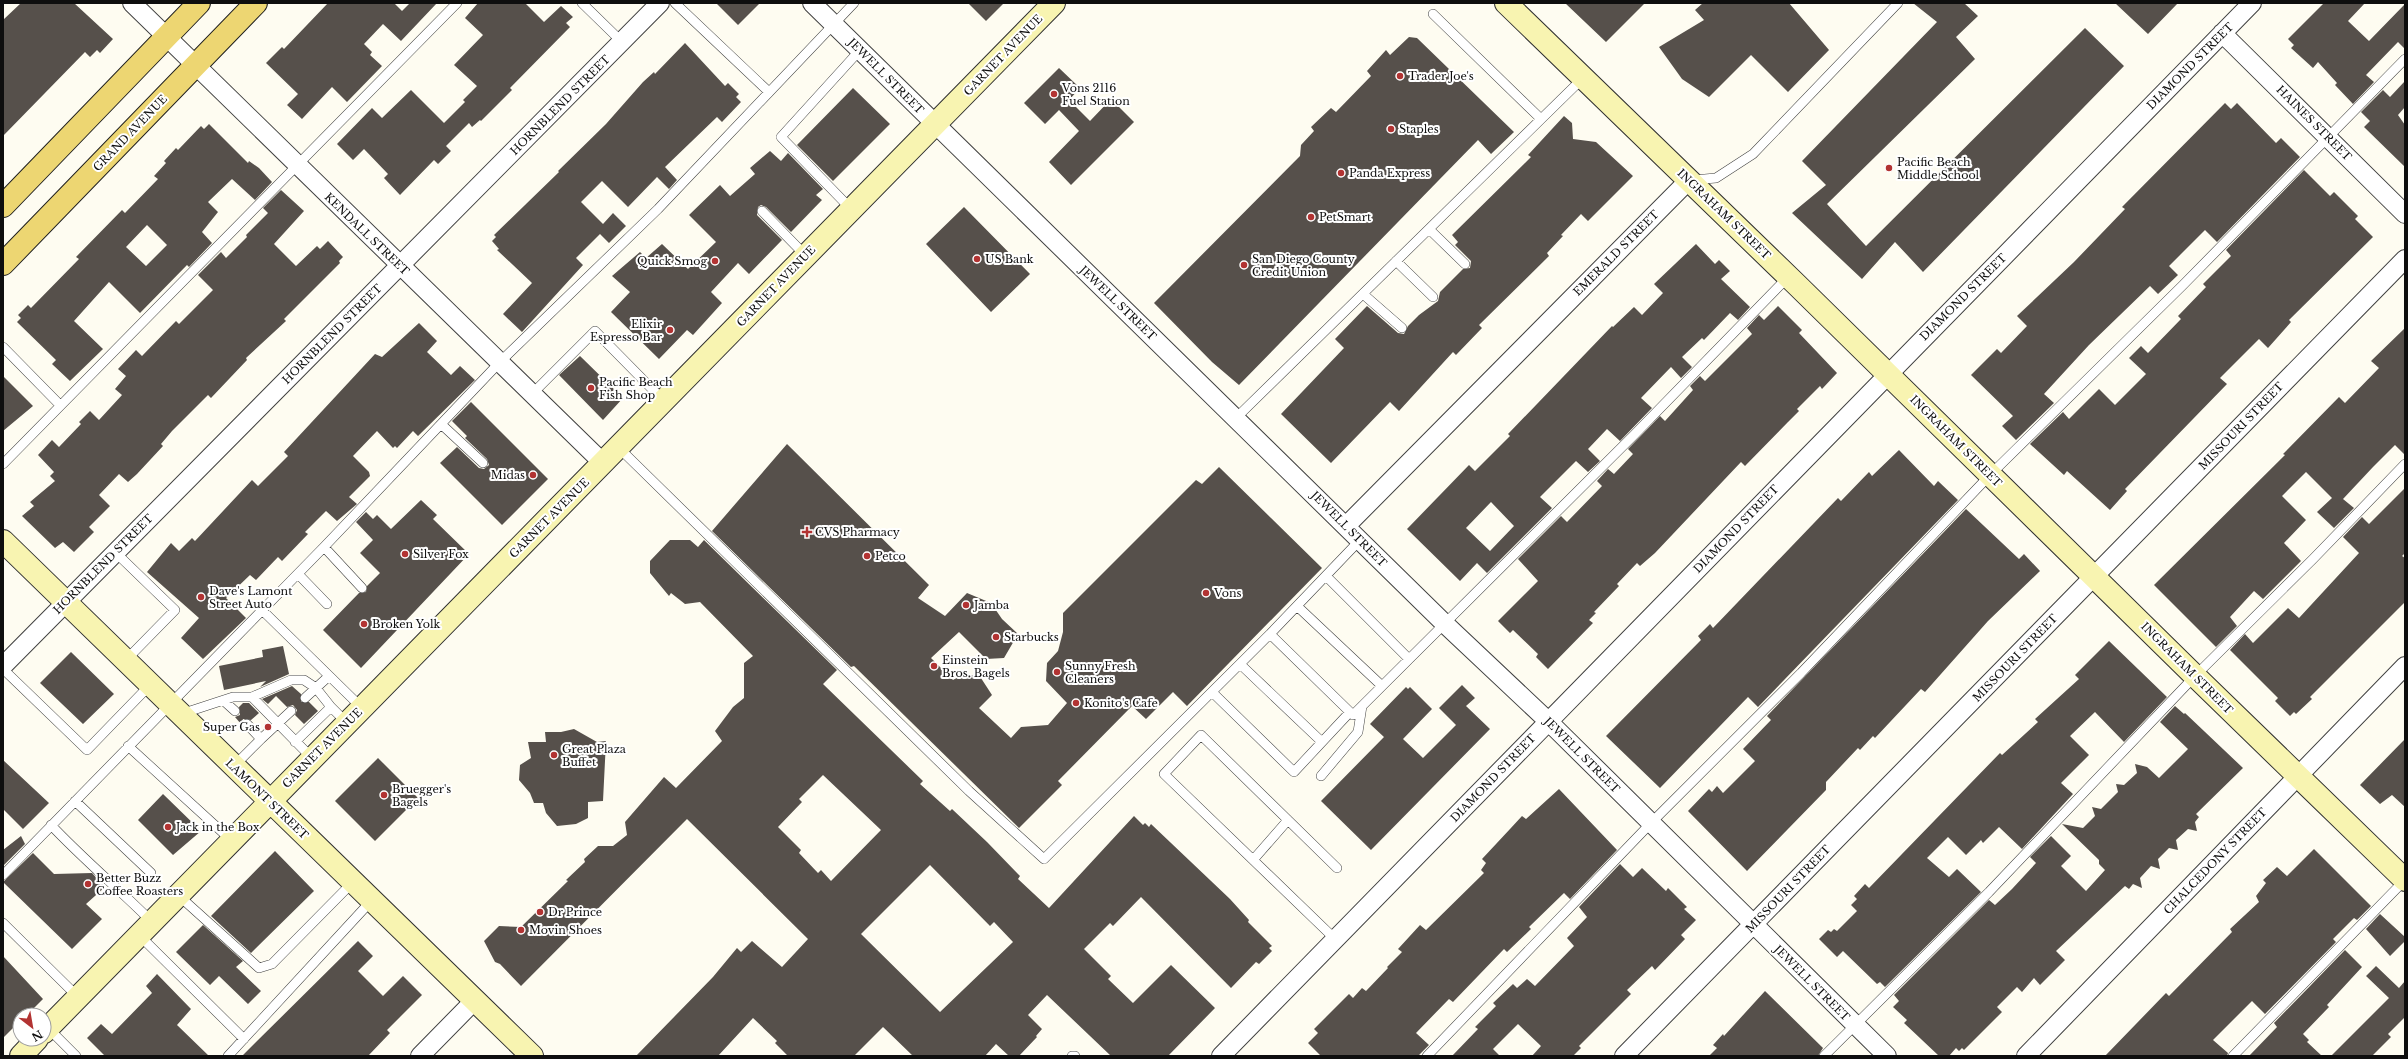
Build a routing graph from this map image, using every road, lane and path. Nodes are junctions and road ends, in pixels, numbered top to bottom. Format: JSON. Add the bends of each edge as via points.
{"nodes":[{"id":1,"x":132,"y":3,"type":"edge"},
{"id":2,"x":199,"y":3,"type":"edge"},
{"id":3,"x":256,"y":3,"type":"edge"},
{"id":4,"x":457,"y":3,"type":"edge"},
{"id":5,"x":582,"y":3,"type":"edge"},
{"id":6,"x":660,"y":3,"type":"edge"},
{"id":7,"x":675,"y":3,"type":"edge"},
{"id":8,"x":812,"y":3,"type":"edge"},
{"id":9,"x":854,"y":3,"type":"edge"},
{"id":10,"x":1054,"y":3,"type":"edge"},
{"id":11,"x":1506,"y":3,"type":"edge"},
{"id":12,"x":1898,"y":3,"type":"edge"},
{"id":13,"x":2252,"y":3,"type":"edge"},
{"id":14,"x":1433,"y":14,"type":"dead end"},
{"id":15,"x":834,"y":24,"type":"junction"},
{"id":16,"x":2222,"y":33,"type":"junction"},
{"id":17,"x":167,"y":37,"type":"junction"},
{"id":18,"x":622,"y":42,"type":"junction"},
{"id":19,"x":860,"y":50,"type":"junction"},
{"id":20,"x":2405,"y":59,"type":"edge"},
{"id":21,"x":195,"y":64,"type":"junction"},
{"id":22,"x":1582,"y":79,"type":"junction"},
{"id":23,"x":770,"y":92,"type":"junction"},
{"id":24,"x":1541,"y":119,"type":"junction"},
{"id":25,"x":935,"y":125,"type":"junction"},
{"id":26,"x":2329,"y":137,"type":"junction"},
{"id":27,"x":297,"y":166,"type":"junction"},
{"id":28,"x":1689,"y":180,"type":"junction"},
{"id":29,"x":3,"y":206,"type":"edge"},
{"id":30,"x":852,"y":210,"type":"junction"},
{"id":31,"x":762,"y":211,"type":"dead end"},
{"id":32,"x":2405,"y":214,"type":"edge"},
{"id":33,"x":1429,"y":229,"type":"junction"},
{"id":34,"x":806,"y":256,"type":"junction"},
{"id":35,"x":2405,"y":259,"type":"edge"},
{"id":36,"x":1396,"y":261,"type":"junction"},
{"id":37,"x":3,"y":264,"type":"edge"},
{"id":38,"x":1465,"y":264,"type":"dead end"},
{"id":39,"x":400,"y":266,"type":"junction"},
{"id":40,"x":1789,"y":276,"type":"junction"},
{"id":41,"x":1363,"y":294,"type":"junction"},
{"id":42,"x":1434,"y":297,"type":"dead end"},
{"id":43,"x":1402,"y":328,"type":"dead end"},
{"id":44,"x":3,"y":347,"type":"edge"},
{"id":45,"x":500,"y":362,"type":"junction"},
{"id":46,"x":1888,"y":374,"type":"junction"},
{"id":47,"x":532,"y":394,"type":"junction"},
{"id":48,"x":664,"y":401,"type":"junction"},
{"id":49,"x":60,"y":405,"type":"junction"},
{"id":50,"x":1236,"y":418,"type":"junction"},
{"id":51,"x":441,"y":424,"type":"junction"},
{"id":52,"x":618,"y":447,"type":"junction"},
{"id":53,"x":483,"y":463,"type":"dead end"},
{"id":54,"x":603,"y":463,"type":"junction"},
{"id":55,"x":3,"y":464,"type":"edge"},
{"id":56,"x":2405,"y":464,"type":"edge"},
{"id":57,"x":1990,"y":475,"type":"junction"},
{"id":58,"x":1346,"y":526,"type":"junction"},
{"id":59,"x":1360,"y":540,"type":"junction"},
{"id":60,"x":3,"y":541,"type":"edge"},
{"id":61,"x":324,"y":548,"type":"junction"},
{"id":62,"x":115,"y":552,"type":"junction"},
{"id":63,"x":298,"y":574,"type":"junction"},
{"id":64,"x":1326,"y":576,"type":"junction"},
{"id":65,"x":2095,"y":576,"type":"junction"},
{"id":66,"x":362,"y":588,"type":"dead end"},
{"id":67,"x":65,"y":603,"type":"junction"},
{"id":68,"x":327,"y":604,"type":"dead end"},
{"id":69,"x":1297,"y":606,"type":"junction"},
{"id":70,"x":262,"y":610,"type":"junction"},
{"id":71,"x":1445,"y":624,"type":"junction"},
{"id":72,"x":1270,"y":634,"type":"junction"},
{"id":73,"x":1409,"y":659,"type":"junction"},
{"id":74,"x":125,"y":661,"type":"junction"},
{"id":75,"x":1240,"y":664,"type":"junction"},
{"id":76,"x":2405,"y":666,"type":"edge"},
{"id":77,"x":3,"y":667,"type":"edge"},
{"id":78,"x":329,"y":676,"type":"junction"},
{"id":79,"x":2195,"y":676,"type":"junction"},
{"id":80,"x":150,"y":685,"type":"junction"},
{"id":81,"x":1382,"y":686,"type":"junction"},
{"id":82,"x":316,"y":688,"type":"junction"},
{"id":83,"x":1212,"y":692,"type":"junction"},
{"id":84,"x":252,"y":697,"type":"junction"},
{"id":85,"x":305,"y":698,"type":"dead end"},
{"id":86,"x":224,"y":701,"type":"junction"},
{"id":87,"x":1362,"y":706,"type":"junction"},
{"id":88,"x":331,"y":707,"type":"junction"},
{"id":89,"x":174,"y":709,"type":"junction"},
{"id":90,"x":235,"y":711,"type":"dead end"},
{"id":91,"x":291,"y":711,"type":"dead end"},
{"id":92,"x":1351,"y":713,"type":"junction"},
{"id":93,"x":354,"y":715,"type":"junction"},
{"id":94,"x":1549,"y":722,"type":"junction"},
{"id":95,"x":247,"y":724,"type":"dead end"},
{"id":96,"x":277,"y":724,"type":"junction"},
{"id":97,"x":261,"y":739,"type":"junction"},
{"id":98,"x":295,"y":742,"type":"junction"},
{"id":99,"x":1322,"y":742,"type":"junction"},
{"id":100,"x":128,"y":746,"type":"junction"},
{"id":101,"x":312,"y":758,"type":"junction"},
{"id":102,"x":234,"y":767,"type":"junction"},
{"id":103,"x":1321,"y":776,"type":"dead end"},
{"id":104,"x":2298,"y":776,"type":"junction"},
{"id":105,"x":75,"y":801,"type":"junction"},
{"id":106,"x":270,"y":802,"type":"junction"},
{"id":107,"x":1288,"y":820,"type":"junction"},
{"id":108,"x":1651,"y":823,"type":"junction"},
{"id":109,"x":51,"y":825,"type":"junction"},
{"id":110,"x":232,"y":840,"type":"junction"},
{"id":111,"x":1253,"y":860,"type":"junction"},
{"id":112,"x":1337,"y":868,"type":"dead end"},
{"id":113,"x":151,"y":872,"type":"dead end"},
{"id":114,"x":3,"y":875,"type":"edge"},
{"id":115,"x":2405,"y":880,"type":"edge"},
{"id":116,"x":353,"y":882,"type":"junction"},
{"id":117,"x":178,"y":895,"type":"junction"},
{"id":118,"x":372,"y":900,"type":"junction"},
{"id":119,"x":4,"y":925,"type":"edge"},
{"id":120,"x":1753,"y":925,"type":"junction"},
{"id":121,"x":146,"y":928,"type":"junction"},
{"id":122,"x":1335,"y":939,"type":"junction"},
{"id":123,"x":78,"y":997,"type":"junction"},
{"id":124,"x":474,"y":1000,"type":"junction"},
{"id":125,"x":52,"y":1025,"type":"edge"},
{"id":126,"x":1854,"y":1025,"type":"junction"},
{"id":127,"x":244,"y":1039,"type":"junction"},
{"id":128,"x":44,"y":1047,"type":"edge"},
{"id":129,"x":76,"y":1056,"type":"edge"},
{"id":130,"x":228,"y":1056,"type":"edge"},
{"id":131,"x":420,"y":1056,"type":"edge"},
{"id":132,"x":532,"y":1056,"type":"edge"},
{"id":133,"x":1221,"y":1056,"type":"edge"},
{"id":134,"x":1427,"y":1056,"type":"edge"},
{"id":135,"x":1624,"y":1056,"type":"edge"},
{"id":136,"x":1824,"y":1056,"type":"edge"},
{"id":137,"x":1886,"y":1056,"type":"edge"},
{"id":138,"x":2026,"y":1056,"type":"edge"},
{"id":139,"x":2233,"y":1056,"type":"edge"}],
"edges":[{"from":1,"to":17,"type":"street","name":"KENDALL STREET"},
{"from":2,"to":17,"type":"main road"},
{"from":3,"to":21,"type":"main road","name":"GRAND AVENUE"},
{"from":4,"to":27,"type":"lane"},
{"from":5,"to":18,"type":"lane"},
{"from":6,"to":18,"type":"street","name":"HORNBLEND STREET"},
{"from":7,"to":23,"type":"lane"},
{"from":8,"to":15,"type":"street","name":"JEWELL STREET"},
{"from":9,"to":15,"type":"lane"},
{"from":10,"to":25,"type":"main road","name":"GARNET AVENUE"},
{"from":11,"to":22,"type":"main road","name":"INGRAHAM STREET"},
{"from":12,"to":28,"type":"lane","via":[[1753,154],[1716,178]]},
{"from":13,"to":16,"type":"street","name":"DIAMOND STREET"},
{"from":14,"to":24,"type":"lane"},
{"from":15,"to":19,"type":"street","name":"JEWELL STREET"},
{"from":15,"to":23,"type":"lane"},
{"from":16,"to":26,"type":"street","name":"HAINES STREET"},
{"from":16,"to":46,"type":"street","name":"DIAMOND STREET"},
{"from":17,"to":21,"type":"street","name":"KENDALL STREET"},
{"from":17,"to":29,"type":"main road"},
{"from":18,"to":39,"type":"street","name":"HORNBLEND STREET"},
{"from":19,"to":25,"type":"street","name":"JEWELL STREET"},
{"from":19,"to":30,"type":"lane","via":[[781,137]]},
{"from":20,"to":26,"type":"lane"},
{"from":21,"to":27,"type":"street","name":"KENDALL STREET"},
{"from":21,"to":37,"type":"main road","name":"GRAND AVENUE"},
{"from":22,"to":24,"type":"lane"},
{"from":22,"to":28,"type":"main road","name":"INGRAHAM STREET"},
{"from":23,"to":45,"type":"lane","via":[[658,208]]},
{"from":24,"to":33,"type":"lane"},
{"from":25,"to":30,"type":"main road","name":"GARNET AVENUE"},
{"from":25,"to":50,"type":"street","name":"JEWELL STREET"},
{"from":26,"to":32,"type":"street","name":"HAINES STREET"},
{"from":26,"to":57,"type":"lane"},
{"from":27,"to":39,"type":"street","name":"KENDALL STREET"},
{"from":27,"to":49,"type":"lane"},
{"from":28,"to":40,"type":"main road","name":"INGRAHAM STREET"},
{"from":28,"to":58,"type":"street","name":"EMERALD STREET"},
{"from":30,"to":34,"type":"main road","name":"GARNET AVENUE"},
{"from":31,"to":34,"type":"lane"},
{"from":33,"to":36,"type":"lane"},
{"from":33,"to":38,"type":"lane"},
{"from":34,"to":48,"type":"main road","name":"GARNET AVENUE"},
{"from":35,"to":65,"type":"street","name":"MISSOURI STREET"},
{"from":36,"to":41,"type":"lane"},
{"from":36,"to":42,"type":"lane"},
{"from":39,"to":45,"type":"street","name":"KENDALL STREET"},
{"from":39,"to":62,"type":"street","name":"HORNBLEND STREET"},
{"from":40,"to":46,"type":"main road","name":"INGRAHAM STREET"},
{"from":40,"to":71,"type":"lane"},
{"from":41,"to":43,"type":"lane"},
{"from":41,"to":50,"type":"lane"},
{"from":44,"to":49,"type":"lane"},
{"from":45,"to":47,"type":"street","name":"KENDALL STREET"},
{"from":45,"to":51,"type":"lane"},
{"from":46,"to":57,"type":"main road","name":"INGRAHAM STREET"},
{"from":46,"to":94,"type":"street","name":"DIAMOND STREET"},
{"from":47,"to":48,"type":"lane","via":[[595,331]]},
{"from":47,"to":54,"type":"street","name":"KENDALL STREET"},
{"from":48,"to":52,"type":"main road","name":"GARNET AVENUE"},
{"from":49,"to":55,"type":"lane"},
{"from":50,"to":58,"type":"street","name":"JEWELL STREET"},
{"from":51,"to":53,"type":"lane"},
{"from":51,"to":61,"type":"lane"},
{"from":52,"to":54,"type":"main road","name":"GARNET AVENUE"},
{"from":52,"to":83,"type":"lane","via":[[968,791],[1044,859]]},
{"from":54,"to":93,"type":"main road","name":"GARNET AVENUE"},
{"from":56,"to":79,"type":"lane","via":[[2313,560]]},
{"from":57,"to":65,"type":"main road","name":"INGRAHAM STREET"},
{"from":57,"to":108,"type":"lane","via":[[1801,673]]},
{"from":58,"to":59,"type":"street","name":"JEWELL STREET"},
{"from":59,"to":64,"type":"lane"},
{"from":59,"to":71,"type":"street","name":"JEWELL STREET"},
{"from":60,"to":67,"type":"main road","name":"LAMONT STREET"},
{"from":61,"to":63,"type":"lane"},
{"from":61,"to":66,"type":"lane"},
{"from":62,"to":67,"type":"street","name":"HORNBLEND STREET"},
{"from":62,"to":74,"type":"lane","via":[[175,610]]},
{"from":63,"to":68,"type":"lane"},
{"from":63,"to":70,"type":"lane"},
{"from":64,"to":69,"type":"lane"},
{"from":64,"to":73,"type":"lane"},
{"from":65,"to":79,"type":"main road","name":"INGRAHAM STREET"},
{"from":65,"to":120,"type":"street","name":"MISSOURI STREET"},
{"from":67,"to":74,"type":"main road","name":"LAMONT STREET"},
{"from":67,"to":77,"type":"street","name":"HORNBLEND STREET"},
{"from":69,"to":72,"type":"lane"},
{"from":69,"to":81,"type":"lane"},
{"from":70,"to":78,"type":"lane"},
{"from":70,"to":89,"type":"lane"},
{"from":71,"to":73,"type":"lane"},
{"from":71,"to":94,"type":"street","name":"JEWELL STREET"},
{"from":72,"to":75,"type":"lane"},
{"from":72,"to":92,"type":"lane"},
{"from":73,"to":81,"type":"lane"},
{"from":74,"to":80,"type":"main road","name":"LAMONT STREET"},
{"from":75,"to":83,"type":"lane"},
{"from":75,"to":99,"type":"lane"},
{"from":76,"to":104,"type":"street","name":"CHALCEDONY STREET"},
{"from":77,"to":80,"type":"lane","via":[[87,750]]},
{"from":78,"to":82,"type":"lane"},
{"from":78,"to":93,"type":"lane"},
{"from":79,"to":104,"type":"main road","name":"INGRAHAM STREET"},
{"from":79,"to":126,"type":"lane","via":[[1989,892]]},
{"from":80,"to":89,"type":"main road","name":"LAMONT STREET"},
{"from":81,"to":87,"type":"lane"},
{"from":82,"to":84,"type":"lane","via":[[304,680],[291,680]]},
{"from":82,"to":85,"type":"lane"},
{"from":82,"to":88,"type":"lane"},
{"from":83,"to":99,"type":"lane","via":[[1294,772]]},
{"from":84,"to":86,"type":"lane","via":[[233,697]]},
{"from":84,"to":96,"type":"lane"},
{"from":86,"to":89,"type":"lane"},
{"from":86,"to":90,"type":"lane"},
{"from":87,"to":92,"type":"lane"},
{"from":87,"to":103,"type":"lane","via":[[1358,732]]},
{"from":88,"to":93,"type":"lane"},
{"from":88,"to":98,"type":"lane"},
{"from":89,"to":100,"type":"lane"},
{"from":89,"to":102,"type":"main road","name":"LAMONT STREET"},
{"from":91,"to":96,"type":"lane"},
{"from":92,"to":99,"type":"lane"},
{"from":93,"to":101,"type":"main road","name":"GARNET AVENUE"},
{"from":94,"to":108,"type":"street","name":"JEWELL STREET"},
{"from":94,"to":122,"type":"street","name":"DIAMOND STREET"},
{"from":95,"to":97,"type":"lane"},
{"from":96,"to":97,"type":"lane"},
{"from":96,"to":98,"type":"lane"},
{"from":97,"to":102,"type":"lane"},
{"from":98,"to":101,"type":"lane"},
{"from":100,"to":105,"type":"lane"},
{"from":100,"to":110,"type":"lane"},
{"from":101,"to":106,"type":"main road","name":"GARNET AVENUE"},
{"from":102,"to":106,"type":"main road","name":"LAMONT STREET"},
{"from":104,"to":115,"type":"main road","name":"INGRAHAM STREET"},
{"from":104,"to":138,"type":"street","name":"CHALCEDONY STREET"},
{"from":105,"to":109,"type":"lane"},
{"from":105,"to":113,"type":"lane"},
{"from":106,"to":110,"type":"main road","name":"GARNET AVENUE"},
{"from":106,"to":116,"type":"main road","name":"LAMONT STREET"},
{"from":107,"to":111,"type":"lane"},
{"from":107,"to":111,"type":"lane","via":[[1201,735],[1164,774]]},
{"from":107,"to":112,"type":"lane"},
{"from":108,"to":120,"type":"street","name":"JEWELL STREET"},
{"from":108,"to":134,"type":"lane"},
{"from":109,"to":114,"type":"lane"},
{"from":109,"to":121,"type":"lane","via":[[100,871]]},
{"from":110,"to":117,"type":"main road","name":"GARNET AVENUE"},
{"from":111,"to":122,"type":"lane"},
{"from":115,"to":139,"type":"lane"},
{"from":116,"to":117,"type":"lane","via":[[272,964],[259,968]]},
{"from":116,"to":118,"type":"main road","name":"LAMONT STREET"},
{"from":117,"to":121,"type":"main road","name":"GARNET AVENUE"},
{"from":118,"to":124,"type":"main road","name":"LAMONT STREET"},
{"from":118,"to":127,"type":"lane"},
{"from":119,"to":123,"type":"lane"},
{"from":120,"to":126,"type":"street","name":"JEWELL STREET"},
{"from":120,"to":135,"type":"street","name":"MISSOURI STREET"},
{"from":121,"to":123,"type":"main road","name":"GARNET AVENUE"},
{"from":121,"to":127,"type":"lane"},
{"from":122,"to":133,"type":"street","name":"DIAMOND STREET"},
{"from":123,"to":125,"type":"main road","name":"GARNET AVENUE"},
{"from":124,"to":131,"type":"street"},
{"from":124,"to":132,"type":"main road","name":"LAMONT STREET"},
{"from":126,"to":136,"type":"lane"},
{"from":126,"to":137,"type":"street","name":"JEWELL STREET"},
{"from":127,"to":130,"type":"lane"},
{"from":128,"to":129,"type":"lane"}]}
